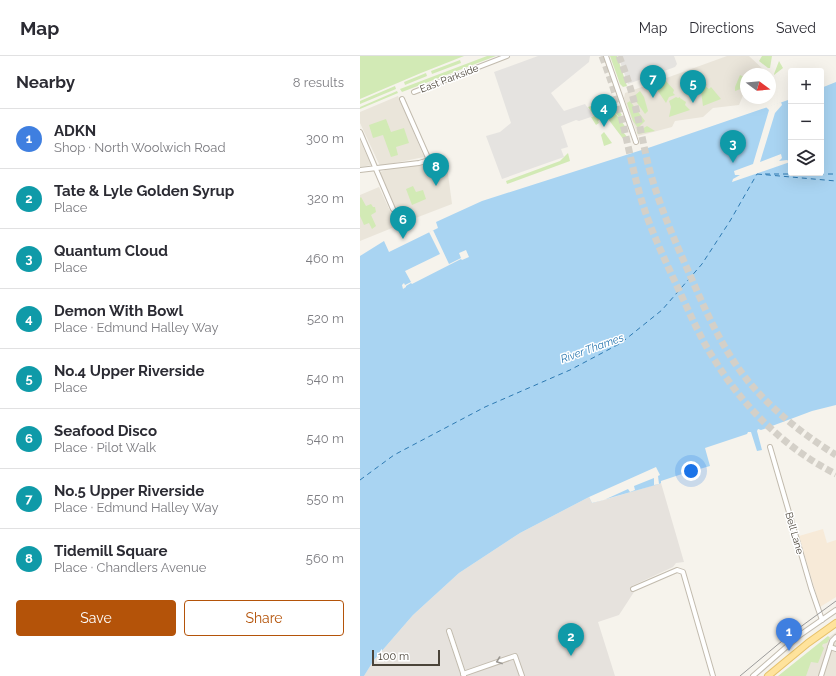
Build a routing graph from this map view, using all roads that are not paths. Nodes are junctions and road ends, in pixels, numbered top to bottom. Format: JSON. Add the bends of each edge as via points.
{"nodes":[{"id":1,"x":507,"y":56,"type":"edge"},
{"id":2,"x":606,"y":56,"type":"edge"},
{"id":3,"x":414,"y":92,"type":"dead end"},
{"id":4,"x":402,"y":100,"type":"dead end"},
{"id":5,"x":360,"y":132,"type":"edge"},
{"id":6,"x":636,"y":142,"type":"dead end"},
{"id":7,"x":376,"y":169,"type":"junction"},
{"id":8,"x":360,"y":170,"type":"edge"},
{"id":9,"x":393,"y":209,"type":"dead end"},
{"id":10,"x":770,"y":447,"type":"dead end"},
{"id":11,"x":633,"y":589,"type":"dead end"},
{"id":12,"x":836,"y":610,"type":"edge"},
{"id":13,"x":822,"y":620,"type":"junction"},
{"id":14,"x":836,"y":623,"type":"edge"},
{"id":15,"x":449,"y":631,"type":"dead end"},
{"id":16,"x":836,"y":637,"type":"edge"},
{"id":17,"x":830,"y":647,"type":"junction"},
{"id":18,"x":836,"y":649,"type":"edge"},
{"id":19,"x":463,"y":675,"type":"edge"},
{"id":20,"x":522,"y":676,"type":"edge"},
{"id":21,"x":713,"y":676,"type":"edge"},
{"id":22,"x":752,"y":676,"type":"edge"},
{"id":23,"x":768,"y":676,"type":"edge"},
{"id":24,"x":821,"y":676,"type":"edge"}],
"edges":[{"from":1,"to":3,"type":"street","name":"East Parkside"},
{"from":2,"to":6,"type":"street"},
{"from":4,"to":7,"type":"street","via":[[429,160]]},
{"from":5,"to":7,"type":"street"},
{"from":7,"to":8,"type":"street"},
{"from":7,"to":9,"type":"street"},
{"from":10,"to":13,"type":"street","name":"Bell Lane"},
{"from":11,"to":21,"type":"street","via":[[678,570],[683,572]]},
{"from":12,"to":13,"type":"street"},
{"from":13,"to":22,"type":"street","via":[[800,635]]},
{"from":14,"to":23,"type":"main road"},
{"from":15,"to":19,"type":"street"},
{"from":16,"to":17,"type":"street"},
{"from":17,"to":18,"type":"street"},
{"from":17,"to":24,"type":"street"},
{"from":20,"to":19,"type":"street","one_way":true,"via":[[515,656]]}]}
